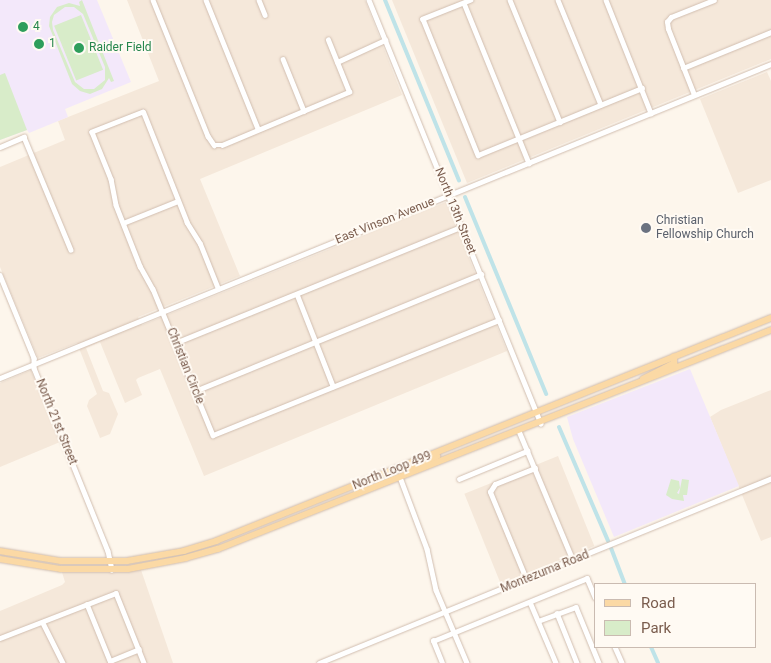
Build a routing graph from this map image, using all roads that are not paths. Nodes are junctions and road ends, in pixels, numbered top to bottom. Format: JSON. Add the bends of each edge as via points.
{"nodes":[{"id":1,"x":154,"y":0,"type":"edge"},
{"id":2,"x":206,"y":0,"type":"edge"},
{"id":3,"x":259,"y":0,"type":"edge"},
{"id":4,"x":369,"y":0,"type":"edge"},
{"id":5,"x":471,"y":0,"type":"edge"},
{"id":6,"x":510,"y":0,"type":"edge"},
{"id":7,"x":558,"y":0,"type":"edge"},
{"id":8,"x":606,"y":0,"type":"edge"},
{"id":9,"x":714,"y":0,"type":"edge"},
{"id":10,"x":464,"y":3,"type":"junction"},
{"id":11,"x":265,"y":15,"type":"dead end"},
{"id":12,"x":771,"y":32,"type":"edge"},
{"id":13,"x":328,"y":40,"type":"dead end"},
{"id":14,"x":385,"y":40,"type":"junction"},
{"id":15,"x":283,"y":59,"type":"dead end"},
{"id":16,"x":338,"y":62,"type":"junction"},
{"id":17,"x":771,"y":64,"type":"edge"},
{"id":18,"x":683,"y":68,"type":"junction"},
{"id":19,"x":642,"y":88,"type":"junction"},
{"id":20,"x":694,"y":95,"type":"junction"},
{"id":21,"x":600,"y":105,"type":"junction"},
{"id":22,"x":304,"y":111,"type":"junction"},
{"id":23,"x":651,"y":112,"type":"junction"},
{"id":24,"x":560,"y":122,"type":"junction"},
{"id":25,"x":258,"y":129,"type":"junction"},
{"id":26,"x":519,"y":138,"type":"junction"},
{"id":27,"x":0,"y":147,"type":"edge"},
{"id":28,"x":529,"y":163,"type":"junction"},
{"id":29,"x":448,"y":195,"type":"junction"},
{"id":30,"x":178,"y":201,"type":"junction"},
{"id":31,"x":123,"y":224,"type":"junction"},
{"id":32,"x":461,"y":227,"type":"junction"},
{"id":33,"x":71,"y":250,"type":"dead end"},
{"id":34,"x":481,"y":274,"type":"junction"},
{"id":35,"x":0,"y":276,"type":"edge"},
{"id":36,"x":218,"y":289,"type":"junction"},
{"id":37,"x":297,"y":294,"type":"junction"},
{"id":38,"x":162,"y":312,"type":"junction"},
{"id":39,"x":771,"y":318,"type":"edge"},
{"id":40,"x":499,"y":320,"type":"junction"},
{"id":41,"x":771,"y":330,"type":"edge"},
{"id":42,"x":316,"y":342,"type":"junction"},
{"id":43,"x":175,"y":343,"type":"junction"},
{"id":44,"x":674,"y":357,"type":"junction"},
{"id":45,"x":35,"y":364,"type":"junction"},
{"id":46,"x":0,"y":378,"type":"edge"},
{"id":47,"x":638,"y":384,"type":"junction"},
{"id":48,"x":333,"y":386,"type":"junction"},
{"id":49,"x":195,"y":391,"type":"junction"},
{"id":50,"x":536,"y":412,"type":"junction"},
{"id":51,"x":540,"y":423,"type":"junction"},
{"id":52,"x":519,"y":432,"type":"junction"},
{"id":53,"x":451,"y":447,"type":"junction"},
{"id":54,"x":527,"y":451,"type":"junction"},
{"id":55,"x":534,"y":468,"type":"junction"},
{"id":56,"x":400,"y":476,"type":"junction"},
{"id":57,"x":459,"y":479,"type":"dead end"},
{"id":58,"x":771,"y":479,"type":"edge"},
{"id":59,"x":0,"y":551,"type":"edge"},
{"id":60,"x":0,"y":559,"type":"edge"},
{"id":61,"x":573,"y":560,"type":"junction"},
{"id":62,"x":112,"y":562,"type":"junction"},
{"id":63,"x":112,"y":570,"type":"junction"},
{"id":64,"x":526,"y":579,"type":"junction"},
{"id":65,"x":594,"y":595,"type":"edge"},
{"id":66,"x":530,"y":602,"type":"junction"},
{"id":67,"x":87,"y":604,"type":"junction"},
{"id":68,"x":445,"y":612,"type":"junction"},
{"id":69,"x":557,"y":613,"type":"junction"},
{"id":70,"x":538,"y":621,"type":"junction"},
{"id":71,"x":44,"y":623,"type":"junction"},
{"id":72,"x":454,"y":633,"type":"junction"},
{"id":73,"x":0,"y":638,"type":"edge"},
{"id":74,"x":615,"y":648,"type":"edge"},
{"id":75,"x":139,"y":649,"type":"junction"},
{"id":76,"x":110,"y":662,"type":"edge"},
{"id":77,"x":620,"y":662,"type":"edge"},
{"id":78,"x":64,"y":663,"type":"edge"},
{"id":79,"x":144,"y":663,"type":"edge"},
{"id":80,"x":318,"y":663,"type":"edge"},
{"id":81,"x":442,"y":663,"type":"edge"},
{"id":82,"x":467,"y":663,"type":"edge"},
{"id":83,"x":556,"y":663,"type":"edge"},
{"id":84,"x":578,"y":663,"type":"edge"},
{"id":85,"x":600,"y":663,"type":"edge"}],
"edges":[{"from":1,"to":25,"type":"street","via":[[212,144],[219,146]]},
{"from":2,"to":25,"type":"street"},
{"from":3,"to":11,"type":"street"},
{"from":4,"to":14,"type":"street","name":"North 13th Street"},
{"from":5,"to":10,"type":"street"},
{"from":6,"to":24,"type":"street"},
{"from":7,"to":21,"type":"street"},
{"from":8,"to":19,"type":"street"},
{"from":9,"to":18,"type":"street","via":[[668,19],[668,29]]},
{"from":10,"to":26,"type":"street"},
{"from":10,"to":26,"type":"street","via":[[423,19],[478,155]]},
{"from":12,"to":18,"type":"street"},
{"from":13,"to":16,"type":"street"},
{"from":14,"to":16,"type":"street"},
{"from":14,"to":29,"type":"street","name":"North 13th Street"},
{"from":15,"to":22,"type":"street"},
{"from":16,"to":22,"type":"street","via":[[349,92]]},
{"from":17,"to":20,"type":"street","name":"East Vinson Avenue"},
{"from":18,"to":20,"type":"street"},
{"from":19,"to":21,"type":"street"},
{"from":19,"to":23,"type":"street"},
{"from":20,"to":23,"type":"street","name":"East Vinson Avenue"},
{"from":21,"to":24,"type":"street"},
{"from":22,"to":25,"type":"street"},
{"from":23,"to":28,"type":"street","name":"East Vinson Avenue"},
{"from":24,"to":26,"type":"street"},
{"from":26,"to":28,"type":"street"},
{"from":27,"to":33,"type":"street","via":[[24,137]]},
{"from":28,"to":29,"type":"street","name":"East Vinson Avenue"},
{"from":29,"to":32,"type":"street","name":"North 13th Street"},
{"from":29,"to":36,"type":"street","name":"East Vinson Avenue"},
{"from":30,"to":31,"type":"street"},
{"from":30,"to":31,"type":"street","name":"Christian Circle","via":[[143,112],[92,132],[111,179]]},
{"from":30,"to":36,"type":"street"},
{"from":31,"to":38,"type":"street","name":"Christian Circle"},
{"from":32,"to":34,"type":"street","name":"North 13th Street"},
{"from":32,"to":37,"type":"street"},
{"from":34,"to":40,"type":"street","name":"North 13th Street"},
{"from":34,"to":42,"type":"street"},
{"from":35,"to":45,"type":"street","name":"North 21st Street"},
{"from":36,"to":38,"type":"street","name":"East Vinson Avenue"},
{"from":37,"to":42,"type":"street"},
{"from":37,"to":43,"type":"street"},
{"from":38,"to":43,"type":"street","name":"Christian Circle"},
{"from":38,"to":45,"type":"street","name":"East Vinson Avenue"},
{"from":39,"to":44,"type":"main road","name":"North Loop 499"},
{"from":40,"to":48,"type":"street","name":"Christian Circle"},
{"from":40,"to":50,"type":"street","name":"North 13th Street"},
{"from":41,"to":47,"type":"main road","name":"North Loop 499"},
{"from":42,"to":48,"type":"street"},
{"from":42,"to":49,"type":"street"},
{"from":43,"to":49,"type":"street","name":"Christian Circle"},
{"from":44,"to":47,"type":"main road","via":[[674,363],[653,372]]},
{"from":44,"to":50,"type":"main road","name":"North Loop 499"},
{"from":45,"to":46,"type":"street","name":"East Vinson Avenue"},
{"from":45,"to":62,"type":"street","name":"North 21st Street"},
{"from":47,"to":51,"type":"main road","name":"North Loop 499"},
{"from":48,"to":49,"type":"street","name":"Christian Circle","via":[[213,435]]},
{"from":50,"to":51,"type":"street","name":"North 13th Street"},
{"from":50,"to":53,"type":"main road","name":"North Loop 499"},
{"from":51,"to":52,"type":"main road","name":"North Loop 499"},
{"from":52,"to":54,"type":"street"},
{"from":52,"to":56,"type":"main road","name":"North Loop 499"},
{"from":53,"to":56,"type":"main road","via":[[400,473]]},
{"from":53,"to":62,"type":"main road","name":"North Loop 499","via":[[216,542],[154,557]]},
{"from":54,"to":55,"type":"street"},
{"from":54,"to":57,"type":"street"},
{"from":55,"to":61,"type":"street"},
{"from":55,"to":64,"type":"street","via":[[495,484],[490,492]]},
{"from":56,"to":63,"type":"main road","name":"North Loop 499","via":[[218,549],[155,565]]},
{"from":56,"to":68,"type":"street","via":[[427,549]]},
{"from":58,"to":61,"type":"street","name":"Montezuma Road"},
{"from":59,"to":62,"type":"main road","name":"North Loop 499","via":[[61,561]]},
{"from":60,"to":63,"type":"main road","name":"North Loop 499","via":[[61,569]]},
{"from":61,"to":64,"type":"street","name":"Montezuma Road"},
{"from":62,"to":63,"type":"street","name":"North 21st Street"},
{"from":64,"to":68,"type":"street","name":"Montezuma Road"},
{"from":65,"to":66,"type":"street","via":[[587,578]]},
{"from":66,"to":70,"type":"street"},
{"from":66,"to":72,"type":"street"},
{"from":67,"to":71,"type":"street"},
{"from":67,"to":75,"type":"street","via":[[116,593]]},
{"from":67,"to":76,"type":"street"},
{"from":68,"to":72,"type":"street"},
{"from":68,"to":80,"type":"street","name":"Montezuma Road"},
{"from":69,"to":70,"type":"street"},
{"from":69,"to":84,"type":"street"},
{"from":69,"to":85,"type":"street","via":[[576,607]]},
{"from":70,"to":83,"type":"street"},
{"from":71,"to":73,"type":"street"},
{"from":71,"to":78,"type":"street"},
{"from":72,"to":81,"type":"street","via":[[434,641]]},
{"from":72,"to":82,"type":"street"},
{"from":74,"to":77,"type":"street"},
{"from":75,"to":76,"type":"street"},
{"from":75,"to":79,"type":"street"}]}
